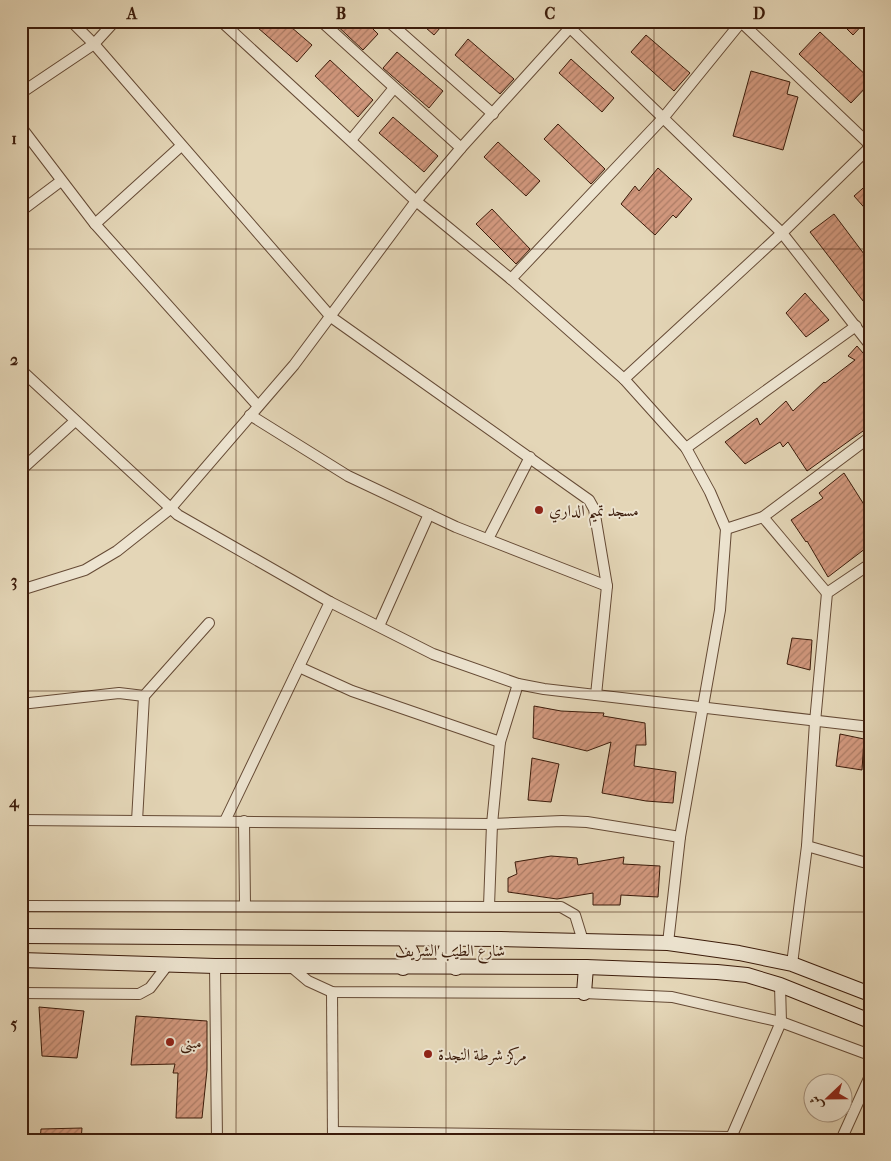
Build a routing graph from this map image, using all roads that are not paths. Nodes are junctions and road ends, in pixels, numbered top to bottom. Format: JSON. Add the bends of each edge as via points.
{"nodes":[{"id":1,"x":71,"y":21,"type":"edge"},
{"id":2,"x":115,"y":21,"type":"edge"},
{"id":3,"x":221,"y":21,"type":"edge"},
{"id":4,"x":321,"y":21,"type":"edge"},
{"id":5,"x":388,"y":21,"type":"edge"},
{"id":6,"x":741,"y":22,"type":"edge"},
{"id":7,"x":569,"y":23,"type":"edge"},
{"id":8,"x":94,"y":44,"type":"junction"},
{"id":9,"x":394,"y":88,"type":"junction"},
{"id":10,"x":21,"y":93,"type":"edge"},
{"id":11,"x":493,"y":114,"type":"junction"},
{"id":12,"x":664,"y":117,"type":"junction"},
{"id":13,"x":21,"y":127,"type":"edge"},
{"id":14,"x":350,"y":140,"type":"junction"},
{"id":15,"x":181,"y":146,"type":"junction"},
{"id":16,"x":870,"y":146,"type":"edge"},
{"id":17,"x":461,"y":148,"type":"junction"},
{"id":18,"x":61,"y":181,"type":"junction"},
{"id":19,"x":416,"y":201,"type":"junction"},
{"id":20,"x":21,"y":211,"type":"edge"},
{"id":21,"x":95,"y":224,"type":"junction"},
{"id":22,"x":782,"y":233,"type":"junction"},
{"id":23,"x":511,"y":279,"type":"junction"},
{"id":24,"x":330,"y":317,"type":"junction"},
{"id":25,"x":856,"y":326,"type":"junction"},
{"id":26,"x":870,"y":345,"type":"edge"},
{"id":27,"x":21,"y":370,"type":"edge"},
{"id":28,"x":624,"y":379,"type":"junction"},
{"id":29,"x":258,"y":406,"type":"junction"},
{"id":30,"x":250,"y":415,"type":"junction"},
{"id":31,"x":75,"y":421,"type":"junction"},
{"id":32,"x":870,"y":437,"type":"edge"},
{"id":33,"x":686,"y":448,"type":"junction"},
{"id":34,"x":530,"y":457,"type":"junction"},
{"id":35,"x":21,"y":470,"type":"edge"},
{"id":36,"x":170,"y":510,"type":"junction"},
{"id":37,"x":429,"y":514,"type":"junction"},
{"id":38,"x":763,"y":517,"type":"junction"},
{"id":39,"x":726,"y":529,"type":"junction"},
{"id":40,"x":488,"y":539,"type":"junction"},
{"id":41,"x":870,"y":564,"type":"edge"},
{"id":42,"x":607,"y":586,"type":"junction"},
{"id":43,"x":21,"y":590,"type":"edge"},
{"id":44,"x":827,"y":593,"type":"junction"},
{"id":45,"x":330,"y":602,"type":"junction"},
{"id":46,"x":209,"y":624,"type":"dead end"},
{"id":47,"x":379,"y":626,"type":"junction"},
{"id":48,"x":299,"y":667,"type":"junction"},
{"id":49,"x":518,"y":684,"type":"junction"},
{"id":50,"x":596,"y":695,"type":"junction"},
{"id":51,"x":144,"y":696,"type":"junction"},
{"id":52,"x":21,"y":704,"type":"edge"},
{"id":53,"x":704,"y":708,"type":"junction"},
{"id":54,"x":815,"y":722,"type":"junction"},
{"id":55,"x":870,"y":727,"type":"edge"},
{"id":56,"x":500,"y":742,"type":"junction"},
{"id":57,"x":21,"y":820,"type":"edge"},
{"id":58,"x":136,"y":821,"type":"junction"},
{"id":59,"x":225,"y":821,"type":"junction"},
{"id":60,"x":244,"y":821,"type":"junction"},
{"id":61,"x":492,"y":824,"type":"junction"},
{"id":62,"x":680,"y":837,"type":"junction"},
{"id":63,"x":807,"y":846,"type":"junction"},
{"id":64,"x":870,"y":864,"type":"edge"},
{"id":65,"x":245,"y":905,"type":"junction"},
{"id":66,"x":21,"y":906,"type":"edge"},
{"id":67,"x":490,"y":906,"type":"junction"},
{"id":68,"x":21,"y":936,"type":"edge"},
{"id":69,"x":404,"y":939,"type":"junction"},
{"id":70,"x":455,"y":940,"type":"junction"},
{"id":71,"x":583,"y":941,"type":"junction"},
{"id":72,"x":668,"y":943,"type":"junction"},
{"id":73,"x":21,"y":960,"type":"edge"},
{"id":74,"x":168,"y":963,"type":"junction"},
{"id":75,"x":792,"y":964,"type":"junction"},
{"id":76,"x":289,"y":965,"type":"junction"},
{"id":77,"x":216,"y":966,"type":"junction"},
{"id":78,"x":586,"y":967,"type":"junction"},
{"id":79,"x":403,"y":968,"type":"junction"},
{"id":80,"x":456,"y":968,"type":"junction"},
{"id":81,"x":780,"y":985,"type":"junction"},
{"id":82,"x":332,"y":992,"type":"junction"},
{"id":83,"x":21,"y":993,"type":"edge"},
{"id":84,"x":584,"y":993,"type":"junction"},
{"id":85,"x":870,"y":994,"type":"edge"},
{"id":86,"x":870,"y":1021,"type":"edge"},
{"id":87,"x":781,"y":1022,"type":"junction"},
{"id":88,"x":870,"y":1055,"type":"edge"},
{"id":89,"x":870,"y":1076,"type":"edge"},
{"id":90,"x":21,"y":1095,"type":"edge"},
{"id":91,"x":333,"y":1136,"type":"edge"},
{"id":92,"x":495,"y":1136,"type":"edge"},
{"id":93,"x":730,"y":1138,"type":"edge"},
{"id":94,"x":23,"y":1140,"type":"edge"},
{"id":95,"x":217,"y":1140,"type":"edge"},
{"id":96,"x":841,"y":1140,"type":"edge"}],
"edges":[{"from":1,"to":8,"type":"street"},
{"from":2,"to":8,"type":"street"},
{"from":3,"to":14,"type":"street"},
{"from":4,"to":9,"type":"street"},
{"from":5,"to":11,"type":"street"},
{"from":6,"to":12,"type":"street"},
{"from":6,"to":16,"type":"street"},
{"from":7,"to":11,"type":"street"},
{"from":7,"to":12,"type":"street"},
{"from":8,"to":10,"type":"street"},
{"from":8,"to":15,"type":"street"},
{"from":9,"to":14,"type":"street"},
{"from":9,"to":17,"type":"street"},
{"from":11,"to":17,"type":"street"},
{"from":12,"to":22,"type":"street"},
{"from":12,"to":23,"type":"street"},
{"from":13,"to":18,"type":"street"},
{"from":14,"to":19,"type":"street"},
{"from":15,"to":21,"type":"street"},
{"from":15,"to":24,"type":"street"},
{"from":16,"to":22,"type":"street"},
{"from":17,"to":19,"type":"street"},
{"from":18,"to":20,"type":"street"},
{"from":18,"to":21,"type":"street"},
{"from":19,"to":23,"type":"street"},
{"from":19,"to":24,"type":"street"},
{"from":21,"to":29,"type":"street"},
{"from":22,"to":25,"type":"street"},
{"from":22,"to":28,"type":"street"},
{"from":23,"to":28,"type":"street"},
{"from":24,"to":29,"type":"street"},
{"from":24,"to":34,"type":"street"},
{"from":25,"to":26,"type":"street"},
{"from":25,"to":33,"type":"street"},
{"from":27,"to":31,"type":"street"},
{"from":28,"to":33,"type":"street"},
{"from":29,"to":30,"type":"street"},
{"from":30,"to":36,"type":"street"},
{"from":30,"to":37,"type":"street","via":[[348,476]]},
{"from":31,"to":35,"type":"street"},
{"from":31,"to":36,"type":"street"},
{"from":32,"to":38,"type":"street"},
{"from":33,"to":39,"type":"street"},
{"from":34,"to":40,"type":"street"},
{"from":34,"to":42,"type":"street","via":[[589,500],[594,509]]},
{"from":36,"to":43,"type":"street","via":[[117,551],[85,570]]},
{"from":36,"to":45,"type":"street"},
{"from":37,"to":40,"type":"street"},
{"from":37,"to":47,"type":"street"},
{"from":38,"to":39,"type":"street"},
{"from":38,"to":44,"type":"street"},
{"from":39,"to":53,"type":"street","via":[[720,610]]},
{"from":40,"to":42,"type":"street"},
{"from":41,"to":44,"type":"street"},
{"from":42,"to":50,"type":"street"},
{"from":44,"to":54,"type":"street"},
{"from":45,"to":47,"type":"street"},
{"from":45,"to":48,"type":"street"},
{"from":46,"to":51,"type":"street"},
{"from":47,"to":49,"type":"street","via":[[434,654]]},
{"from":48,"to":56,"type":"street","via":[[352,691]]},
{"from":48,"to":59,"type":"street"},
{"from":49,"to":50,"type":"street"},
{"from":49,"to":56,"type":"street"},
{"from":50,"to":53,"type":"street"},
{"from":51,"to":52,"type":"street","via":[[119,693]]},
{"from":51,"to":58,"type":"street"},
{"from":53,"to":54,"type":"street"},
{"from":53,"to":62,"type":"street"},
{"from":54,"to":55,"type":"street"},
{"from":54,"to":63,"type":"street"},
{"from":56,"to":61,"type":"street"},
{"from":57,"to":58,"type":"street"},
{"from":58,"to":59,"type":"street"},
{"from":59,"to":60,"type":"street"},
{"from":60,"to":61,"type":"street"},
{"from":60,"to":65,"type":"street"},
{"from":61,"to":62,"type":"street","via":[[579,822]]},
{"from":61,"to":67,"type":"street"},
{"from":62,"to":72,"type":"street"},
{"from":63,"to":64,"type":"street"},
{"from":63,"to":75,"type":"street"},
{"from":65,"to":66,"type":"street"},
{"from":65,"to":67,"type":"street"},
{"from":67,"to":71,"type":"street","via":[[562,907],[575,915]]},
{"from":68,"to":69,"type":"main road","name":"شارع الطيب الشريف"},
{"from":69,"to":70,"type":"main road","name":"شارع الطيب الشريف"},
{"from":69,"to":79,"type":"main road","via":[[412,953]]},
{"from":70,"to":71,"type":"main road","name":"شارع الطيب الشريف"},
{"from":70,"to":80,"type":"main road","via":[[447,946],[443,956]]},
{"from":71,"to":72,"type":"main road","name":"شارع الطيب الشريف"},
{"from":72,"to":75,"type":"main road","name":"شارع الطيب الشريف","via":[[738,952]]},
{"from":73,"to":74,"type":"main road","name":"شارع الطيب الشريف"},
{"from":74,"to":77,"type":"main road","name":"شارع الطيب الشريف"},
{"from":74,"to":83,"type":"street","via":[[150,988],[138,994]]},
{"from":75,"to":85,"type":"main road","name":"شارع الطيب الشريف"},
{"from":76,"to":77,"type":"main road","name":"شارع الطيب الشريف"},
{"from":76,"to":79,"type":"main road","name":"شارع الطيب الشريف"},
{"from":76,"to":82,"type":"street","via":[[308,981]]},
{"from":77,"to":95,"type":"street"},
{"from":78,"to":80,"type":"main road","name":"شارع الطيب الشريف"},
{"from":78,"to":81,"type":"main road","name":"شارع الطيب الشريف","via":[[717,972],[747,975]]},
{"from":78,"to":84,"type":"main road"},
{"from":79,"to":80,"type":"main road","name":"شارع الطيب الشريف"},
{"from":81,"to":86,"type":"main road","name":"شارع الطيب الشريف"},
{"from":81,"to":87,"type":"street"},
{"from":82,"to":84,"type":"street"},
{"from":82,"to":91,"type":"street"},
{"from":84,"to":87,"type":"street","via":[[672,997]]},
{"from":87,"to":88,"type":"street"},
{"from":87,"to":93,"type":"street"},
{"from":89,"to":96,"type":"street"},
{"from":90,"to":94,"type":"street"},
{"from":91,"to":92,"type":"street"},
{"from":92,"to":93,"type":"street"}]}
